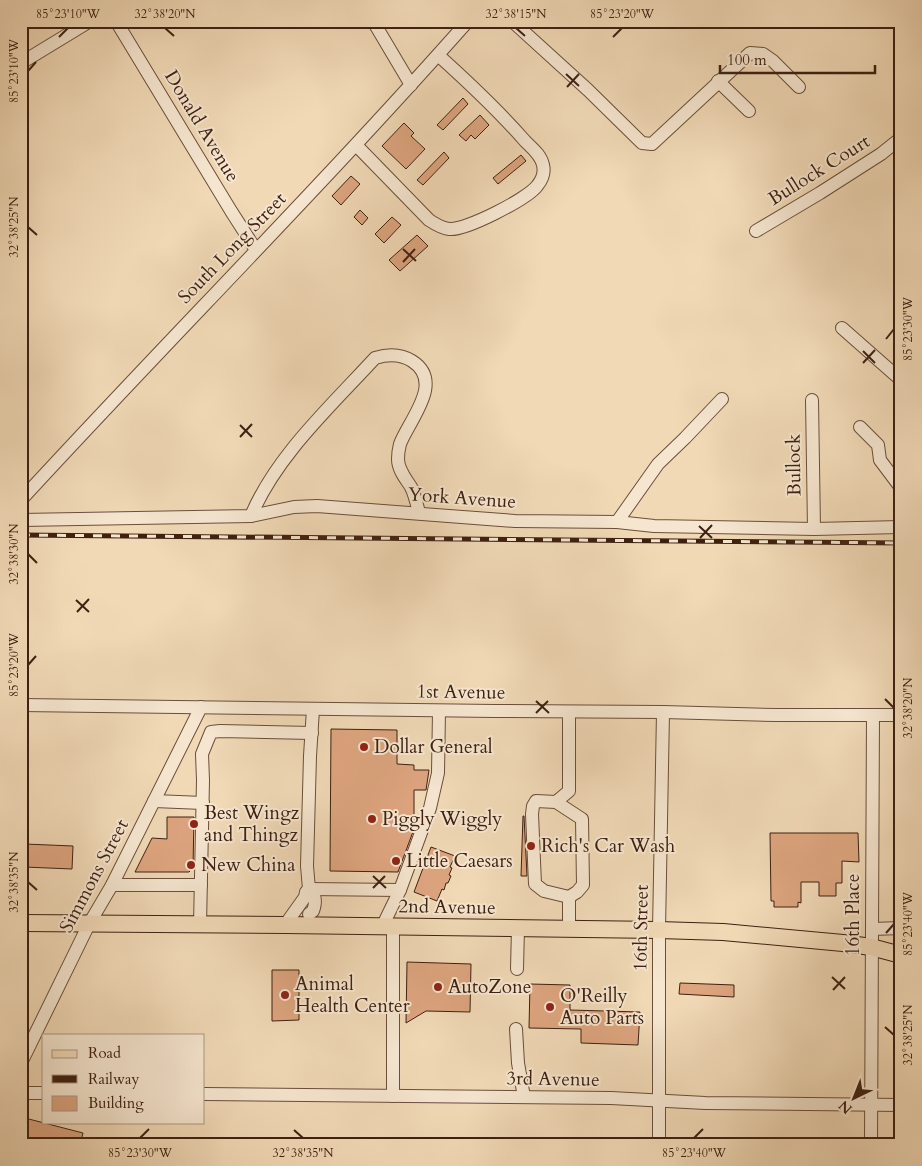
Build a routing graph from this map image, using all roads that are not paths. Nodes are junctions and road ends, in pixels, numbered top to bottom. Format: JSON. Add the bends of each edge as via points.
{"nodes":[{"id":1,"x":90,"y":21,"type":"edge"},
{"id":2,"x":116,"y":21,"type":"edge"},
{"id":3,"x":373,"y":21,"type":"edge"},
{"id":4,"x":468,"y":21,"type":"edge"},
{"id":5,"x":512,"y":21,"type":"edge"},
{"id":6,"x":438,"y":55,"type":"junction"},
{"id":7,"x":21,"y":64,"type":"edge"},
{"id":8,"x":718,"y":81,"type":"junction"},
{"id":9,"x":411,"y":85,"type":"junction"},
{"id":10,"x":799,"y":87,"type":"dead end"},
{"id":11,"x":749,"y":111,"type":"dead end"},
{"id":12,"x":901,"y":138,"type":"edge"},
{"id":13,"x":356,"y":145,"type":"junction"},
{"id":14,"x":756,"y":231,"type":"dead end"},
{"id":15,"x":256,"y":250,"type":"junction"},
{"id":16,"x":842,"y":328,"type":"dead end"},
{"id":17,"x":901,"y":380,"type":"edge"},
{"id":18,"x":722,"y":399,"type":"dead end"},
{"id":19,"x":812,"y":400,"type":"dead end"},
{"id":20,"x":860,"y":427,"type":"dead end"},
{"id":21,"x":901,"y":488,"type":"edge"},
{"id":22,"x":21,"y":500,"type":"edge"},
{"id":23,"x":419,"y":513,"type":"junction"},
{"id":24,"x":251,"y":516,"type":"junction"},
{"id":25,"x":21,"y":520,"type":"edge"},
{"id":26,"x":617,"y":522,"type":"junction"},
{"id":27,"x":901,"y":527,"type":"edge"},
{"id":28,"x":814,"y":529,"type":"junction"},
{"id":29,"x":21,"y":705,"type":"edge"},
{"id":30,"x":201,"y":707,"type":"junction"},
{"id":31,"x":313,"y":709,"type":"junction"},
{"id":32,"x":439,"y":710,"type":"junction"},
{"id":33,"x":569,"y":712,"type":"junction"},
{"id":34,"x":663,"y":712,"type":"junction"},
{"id":35,"x":873,"y":715,"type":"junction"},
{"id":36,"x":901,"y":715,"type":"edge"},
{"id":37,"x":312,"y":733,"type":"junction"},
{"id":38,"x":154,"y":801,"type":"junction"},
{"id":39,"x":556,"y":802,"type":"junction"},
{"id":40,"x":203,"y":803,"type":"junction"},
{"id":41,"x":112,"y":885,"type":"junction"},
{"id":42,"x":201,"y":885,"type":"junction"},
{"id":43,"x":400,"y":890,"type":"junction"},
{"id":44,"x":307,"y":893,"type":"junction"},
{"id":45,"x":569,"y":897,"type":"junction"},
{"id":46,"x":309,"y":920,"type":"junction"},
{"id":47,"x":21,"y":923,"type":"edge"},
{"id":48,"x":90,"y":924,"type":"junction"},
{"id":49,"x":200,"y":925,"type":"junction"},
{"id":50,"x":285,"y":925,"type":"junction"},
{"id":51,"x":388,"y":927,"type":"junction"},
{"id":52,"x":518,"y":928,"type":"junction"},
{"id":53,"x":901,"y":928,"type":"edge"},
{"id":54,"x":569,"y":929,"type":"junction"},
{"id":55,"x":872,"y":929,"type":"junction"},
{"id":56,"x":659,"y":930,"type":"junction"},
{"id":57,"x":872,"y":947,"type":"junction"},
{"id":58,"x":901,"y":955,"type":"edge"},
{"id":59,"x":517,"y":969,"type":"dead end"},
{"id":60,"x":516,"y":1028,"type":"dead end"},
{"id":61,"x":21,"y":1063,"type":"edge"},
{"id":62,"x":21,"y":1093,"type":"edge"},
{"id":63,"x":42,"y":1093,"type":"edge"},
{"id":64,"x":205,"y":1094,"type":"edge"},
{"id":65,"x":392,"y":1096,"type":"junction"},
{"id":66,"x":524,"y":1097,"type":"junction"},
{"id":67,"x":658,"y":1102,"type":"junction"},
{"id":68,"x":871,"y":1105,"type":"junction"},
{"id":69,"x":901,"y":1105,"type":"edge"},
{"id":70,"x":659,"y":1145,"type":"edge"},
{"id":71,"x":871,"y":1145,"type":"edge"}],
"edges":[{"from":1,"to":7,"type":"street"},
{"from":2,"to":15,"type":"street","name":"Donald Avenue"},
{"from":3,"to":9,"type":"street"},
{"from":4,"to":6,"type":"street","name":"South Long Street"},
{"from":5,"to":8,"type":"street","via":[[642,144],[652,144]]},
{"from":6,"to":9,"type":"street","name":"South Long Street"},
{"from":6,"to":13,"type":"street","via":[[538,155],[543,165],[543,177],[536,188],[494,213],[450,230],[429,220]]},
{"from":8,"to":10,"type":"street","via":[[750,53],[763,54]]},
{"from":8,"to":11,"type":"street"},
{"from":9,"to":13,"type":"street","name":"South Long Street"},
{"from":12,"to":14,"type":"street","name":"Bullock Court","via":[[866,164]]},
{"from":13,"to":15,"type":"street","name":"South Long Street"},
{"from":15,"to":22,"type":"street","name":"South Long Street"},
{"from":16,"to":17,"type":"street"},
{"from":18,"to":26,"type":"street","via":[[658,464]]},
{"from":19,"to":28,"type":"street","name":"Bullock"},
{"from":20,"to":21,"type":"street","via":[[878,445],[880,460]]},
{"from":23,"to":24,"type":"street","name":"York Avenue","via":[[317,506]]},
{"from":23,"to":24,"type":"street","via":[[398,462],[400,445],[424,396],[424,373],[407,358],[385,355],[375,358],[302,438],[277,470]]},
{"from":23,"to":26,"type":"street","name":"York Avenue","via":[[515,521]]},
{"from":24,"to":25,"type":"street","name":"York Avenue"},
{"from":26,"to":28,"type":"street","name":"York Avenue","via":[[654,526]]},
{"from":27,"to":28,"type":"street","name":"York Avenue"},
{"from":29,"to":30,"type":"street","name":"1st Avenue"},
{"from":30,"to":31,"type":"street","name":"1st Avenue"},
{"from":30,"to":38,"type":"street","name":"Simmons Street"},
{"from":31,"to":32,"type":"street","name":"1st Avenue"},
{"from":31,"to":37,"type":"street"},
{"from":32,"to":33,"type":"street","name":"1st Avenue"},
{"from":32,"to":43,"type":"street","via":[[438,773],[430,808]]},
{"from":33,"to":34,"type":"street","name":"1st Avenue"},
{"from":33,"to":39,"type":"street","via":[[569,792]]},
{"from":34,"to":35,"type":"street","name":"1st Avenue"},
{"from":34,"to":56,"type":"street","name":"16th Street"},
{"from":35,"to":36,"type":"street","name":"1st Avenue"},
{"from":35,"to":55,"type":"street","name":"16th Place"},
{"from":37,"to":40,"type":"street","via":[[211,732],[202,754]]},
{"from":37,"to":44,"type":"street"},
{"from":38,"to":40,"type":"street"},
{"from":38,"to":41,"type":"street","name":"Simmons Street"},
{"from":39,"to":45,"type":"street","via":[[582,819],[583,885]]},
{"from":39,"to":45,"type":"street","via":[[536,801],[533,806],[535,884],[544,891]]},
{"from":40,"to":42,"type":"street"},
{"from":41,"to":42,"type":"street"},
{"from":41,"to":48,"type":"street","name":"Simmons Street"},
{"from":42,"to":49,"type":"street"},
{"from":43,"to":44,"type":"street"},
{"from":43,"to":51,"type":"street"},
{"from":44,"to":46,"type":"street","via":[[315,895],[314,912]]},
{"from":44,"to":50,"type":"street"},
{"from":45,"to":54,"type":"street"},
{"from":46,"to":50,"type":"main road","name":"2nd Avenue"},
{"from":46,"to":51,"type":"main road","name":"2nd Avenue"},
{"from":47,"to":48,"type":"main road","name":"2nd Avenue"},
{"from":48,"to":49,"type":"main road","name":"2nd Avenue"},
{"from":48,"to":61,"type":"street","name":"Simmons Street"},
{"from":49,"to":50,"type":"main road","name":"2nd Avenue"},
{"from":51,"to":52,"type":"main road","name":"2nd Avenue"},
{"from":51,"to":65,"type":"street"},
{"from":52,"to":54,"type":"main road","name":"2nd Avenue"},
{"from":52,"to":59,"type":"street"},
{"from":53,"to":55,"type":"street"},
{"from":54,"to":56,"type":"main road","name":"2nd Avenue"},
{"from":55,"to":57,"type":"street","name":"16th Place"},
{"from":56,"to":57,"type":"main road","name":"2nd Avenue","via":[[723,932]]},
{"from":56,"to":67,"type":"street","name":"16th Street"},
{"from":57,"to":58,"type":"main road","name":"2nd Avenue"},
{"from":57,"to":68,"type":"street","name":"16th Place"},
{"from":60,"to":66,"type":"street"},
{"from":62,"to":63,"type":"street"},
{"from":64,"to":65,"type":"street","name":"3rd Avenue"},
{"from":65,"to":66,"type":"street","name":"3rd Avenue"},
{"from":66,"to":67,"type":"street","name":"3rd Avenue"},
{"from":67,"to":68,"type":"street","name":"3rd Avenue"},
{"from":67,"to":70,"type":"street","name":"16th Street"},
{"from":68,"to":69,"type":"street","name":"3rd Avenue"},
{"from":68,"to":71,"type":"street","name":"16th Place"}]}
